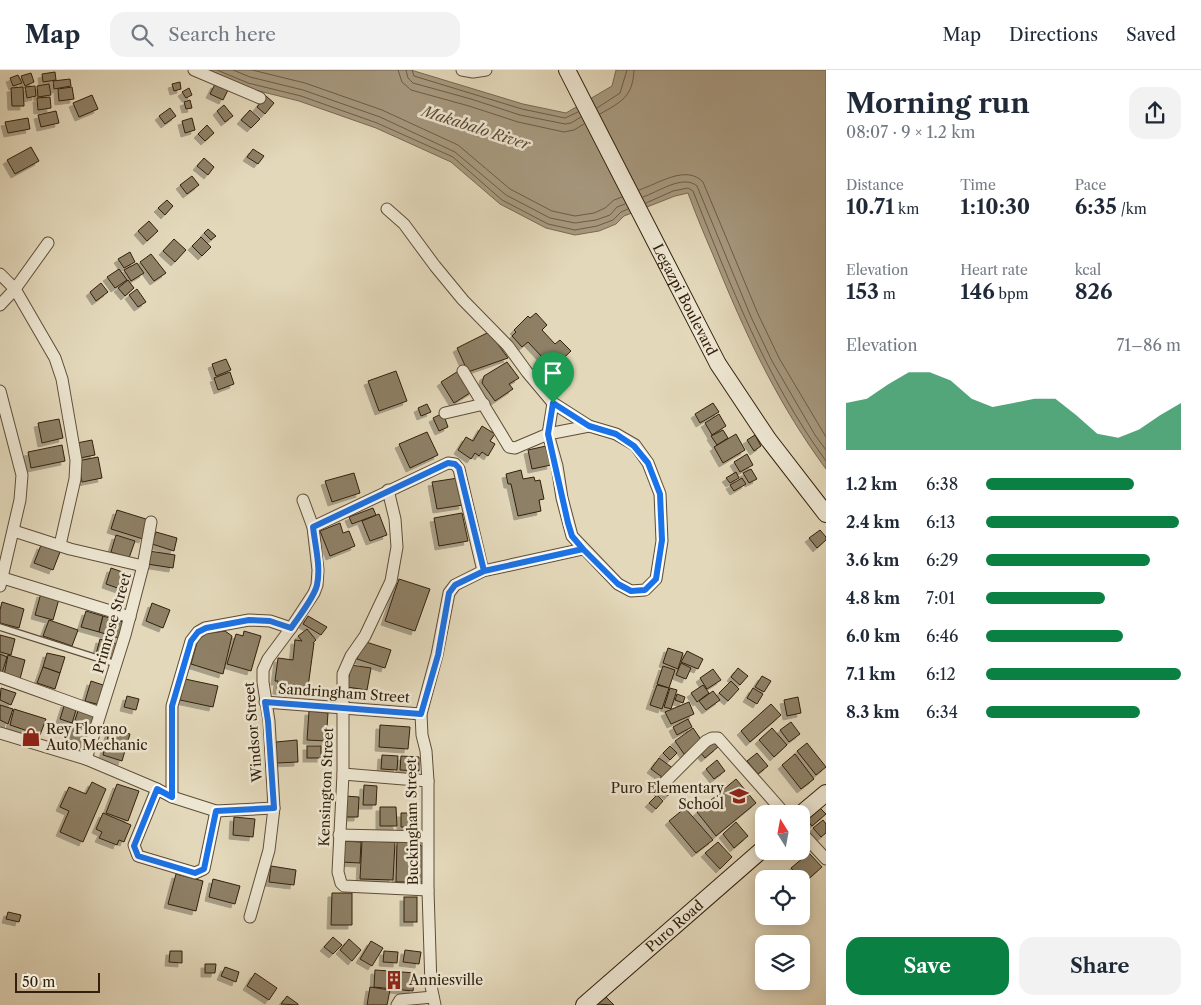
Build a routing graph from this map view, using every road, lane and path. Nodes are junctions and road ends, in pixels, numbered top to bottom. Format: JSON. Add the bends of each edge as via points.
{"nodes":[{"id":1,"x":194,"y":70,"type":"edge"},
{"id":2,"x":462,"y":70,"type":"edge"},
{"id":3,"x":486,"y":70,"type":"edge"},
{"id":4,"x":570,"y":75,"type":"edge"},
{"id":5,"x":260,"y":98,"type":"dead end"},
{"id":6,"x":387,"y":209,"type":"dead end"},
{"id":7,"x":48,"y":243,"type":"dead end"},
{"id":8,"x":0,"y":274,"type":"edge"},
{"id":9,"x":15,"y":289,"type":"junction"},
{"id":10,"x":0,"y":305,"type":"edge"},
{"id":11,"x":463,"y":371,"type":"dead end"},
{"id":12,"x":0,"y":391,"type":"edge"},
{"id":13,"x":553,"y":403,"type":"junction"},
{"id":14,"x":484,"y":404,"type":"junction"},
{"id":15,"x":445,"y":413,"type":"dead end"},
{"id":16,"x":589,"y":426,"type":"junction"},
{"id":17,"x":548,"y":434,"type":"junction"},
{"id":18,"x":388,"y":490,"type":"junction"},
{"id":19,"x":303,"y":500,"type":"dead end"},
{"id":20,"x":826,"y":514,"type":"edge"},
{"id":21,"x":151,"y":522,"type":"dead end"},
{"id":22,"x":313,"y":527,"type":"junction"},
{"id":23,"x":14,"y":531,"type":"junction"},
{"id":24,"x":60,"y":545,"type":"junction"},
{"id":25,"x":583,"y":549,"type":"junction"},
{"id":26,"x":144,"y":566,"type":"junction"},
{"id":27,"x":484,"y":571,"type":"junction"},
{"id":28,"x":1,"y":582,"type":"edge"},
{"id":29,"x":130,"y":618,"type":"junction"},
{"id":30,"x":0,"y":627,"type":"edge"},
{"id":31,"x":291,"y":628,"type":"junction"},
{"id":32,"x":116,"y":664,"type":"junction"},
{"id":33,"x":0,"y":678,"type":"edge"},
{"id":34,"x":265,"y":702,"type":"junction"},
{"id":35,"x":343,"y":708,"type":"junction"},
{"id":36,"x":100,"y":713,"type":"junction"},
{"id":37,"x":421,"y":714,"type":"junction"},
{"id":38,"x":0,"y":733,"type":"edge"},
{"id":39,"x":86,"y":759,"type":"junction"},
{"id":40,"x":343,"y":774,"type":"junction"},
{"id":41,"x":428,"y":781,"type":"junction"},
{"id":42,"x":157,"y":789,"type":"junction"},
{"id":43,"x":657,"y":790,"type":"dead end"},
{"id":44,"x":826,"y":793,"type":"edge"},
{"id":45,"x":172,"y":797,"type":"junction"},
{"id":46,"x":777,"y":805,"type":"edge"},
{"id":47,"x":810,"y":806,"type":"edge"},
{"id":48,"x":274,"y":808,"type":"junction"},
{"id":49,"x":216,"y":811,"type":"junction"},
{"id":50,"x":339,"y":835,"type":"junction"},
{"id":51,"x":427,"y":837,"type":"junction"},
{"id":52,"x":810,"y":842,"type":"edge"},
{"id":53,"x":755,"y":856,"type":"edge"},
{"id":54,"x":826,"y":859,"type":"edge"},
{"id":55,"x":428,"y":890,"type":"junction"},
{"id":56,"x":250,"y":917,"type":"dead end"},
{"id":57,"x":434,"y":1001,"type":"edge"},
{"id":58,"x":397,"y":1005,"type":"edge"},
{"id":59,"x":584,"y":1005,"type":"edge"}],
"edges":[{"from":1,"to":5,"type":"street"},
{"from":2,"to":3,"type":"street"},
{"from":4,"to":20,"type":"street","name":"Legazpi Boulevard","via":[[718,364],[768,439]]},
{"from":6,"to":13,"type":"street","via":[[404,224],[458,293],[508,346]]},
{"from":7,"to":9,"type":"street"},
{"from":8,"to":9,"type":"street"},
{"from":9,"to":10,"type":"street"},
{"from":9,"to":24,"type":"street","via":[[55,358],[74,443],[75,479]]},
{"from":11,"to":14,"type":"street"},
{"from":12,"to":23,"type":"street","via":[[22,475]]},
{"from":13,"to":16,"type":"street"},
{"from":13,"to":17,"type":"street"},
{"from":14,"to":15,"type":"street"},
{"from":14,"to":17,"type":"street","via":[[509,447],[515,448]]},
{"from":16,"to":17,"type":"street"},
{"from":16,"to":25,"type":"street","via":[[616,434],[634,446],[648,463],[660,494],[662,540],[656,579],[645,590],[631,591],[618,584]]},
{"from":17,"to":25,"type":"street","via":[[568,523],[572,536]]},
{"from":18,"to":22,"type":"street"},
{"from":18,"to":27,"type":"street","via":[[448,463],[455,464],[459,468]]},
{"from":18,"to":35,"type":"street","name":"Kensington Street","via":[[395,519],[395,564],[391,581],[343,674]]},
{"from":19,"to":22,"type":"street","name":"Windsor Street"},
{"from":21,"to":26,"type":"street"},
{"from":22,"to":31,"type":"street","name":"Windsor Street","via":[[317,585]]},
{"from":23,"to":24,"type":"street","name":"Primrose Street"},
{"from":23,"to":28,"type":"street"},
{"from":24,"to":26,"type":"street","name":"Primrose Street"},
{"from":25,"to":27,"type":"street","name":"Buckingham Street"},
{"from":26,"to":29,"type":"street","name":"Primrose Street"},
{"from":27,"to":37,"type":"street","name":"Buckingham Street","via":[[455,585],[449,593],[438,655]]},
{"from":28,"to":29,"type":"street"},
{"from":29,"to":32,"type":"street","name":"Primrose Street"},
{"from":30,"to":32,"type":"lane"},
{"from":31,"to":34,"type":"street","name":"Windsor Street","via":[[263,670]]},
{"from":31,"to":45,"type":"street","via":[[270,621],[249,620],[206,628],[191,641],[172,706]]},
{"from":32,"to":36,"type":"street","name":"Primrose Street"},
{"from":33,"to":36,"type":"street"},
{"from":34,"to":35,"type":"street","name":"Sandringham Street"},
{"from":34,"to":48,"type":"street","name":"Windsor Street"},
{"from":35,"to":37,"type":"street","name":"Sandringham Street"},
{"from":35,"to":40,"type":"street","name":"Kensington Street"},
{"from":36,"to":39,"type":"street","name":"Primrose Street"},
{"from":37,"to":41,"type":"street","name":"Buckingham Street"},
{"from":38,"to":39,"type":"street"},
{"from":39,"to":42,"type":"street"},
{"from":40,"to":41,"type":"street"},
{"from":40,"to":50,"type":"street","name":"Kensington Street"},
{"from":41,"to":51,"type":"street","name":"Buckingham Street"},
{"from":42,"to":45,"type":"street"},
{"from":42,"to":49,"type":"street","via":[[134,846],[138,856],[195,873],[204,869]]},
{"from":43,"to":46,"type":"street","via":[[706,741],[718,738]]},
{"from":44,"to":47,"type":"street"},
{"from":45,"to":49,"type":"street"},
{"from":48,"to":49,"type":"street"},
{"from":48,"to":56,"type":"street","name":"Windsor Street","via":[[269,850]]},
{"from":50,"to":51,"type":"street"},
{"from":50,"to":55,"type":"street","name":"Kensington Street","via":[[338,872],[344,886]]},
{"from":51,"to":55,"type":"street","name":"Buckingham Street"},
{"from":52,"to":54,"type":"street"},
{"from":53,"to":59,"type":"street","name":"Puro Road"},
{"from":55,"to":57,"type":"street","name":"Buckingham Street"},
{"from":57,"to":58,"type":"street","via":[[400,1000]]}]}
